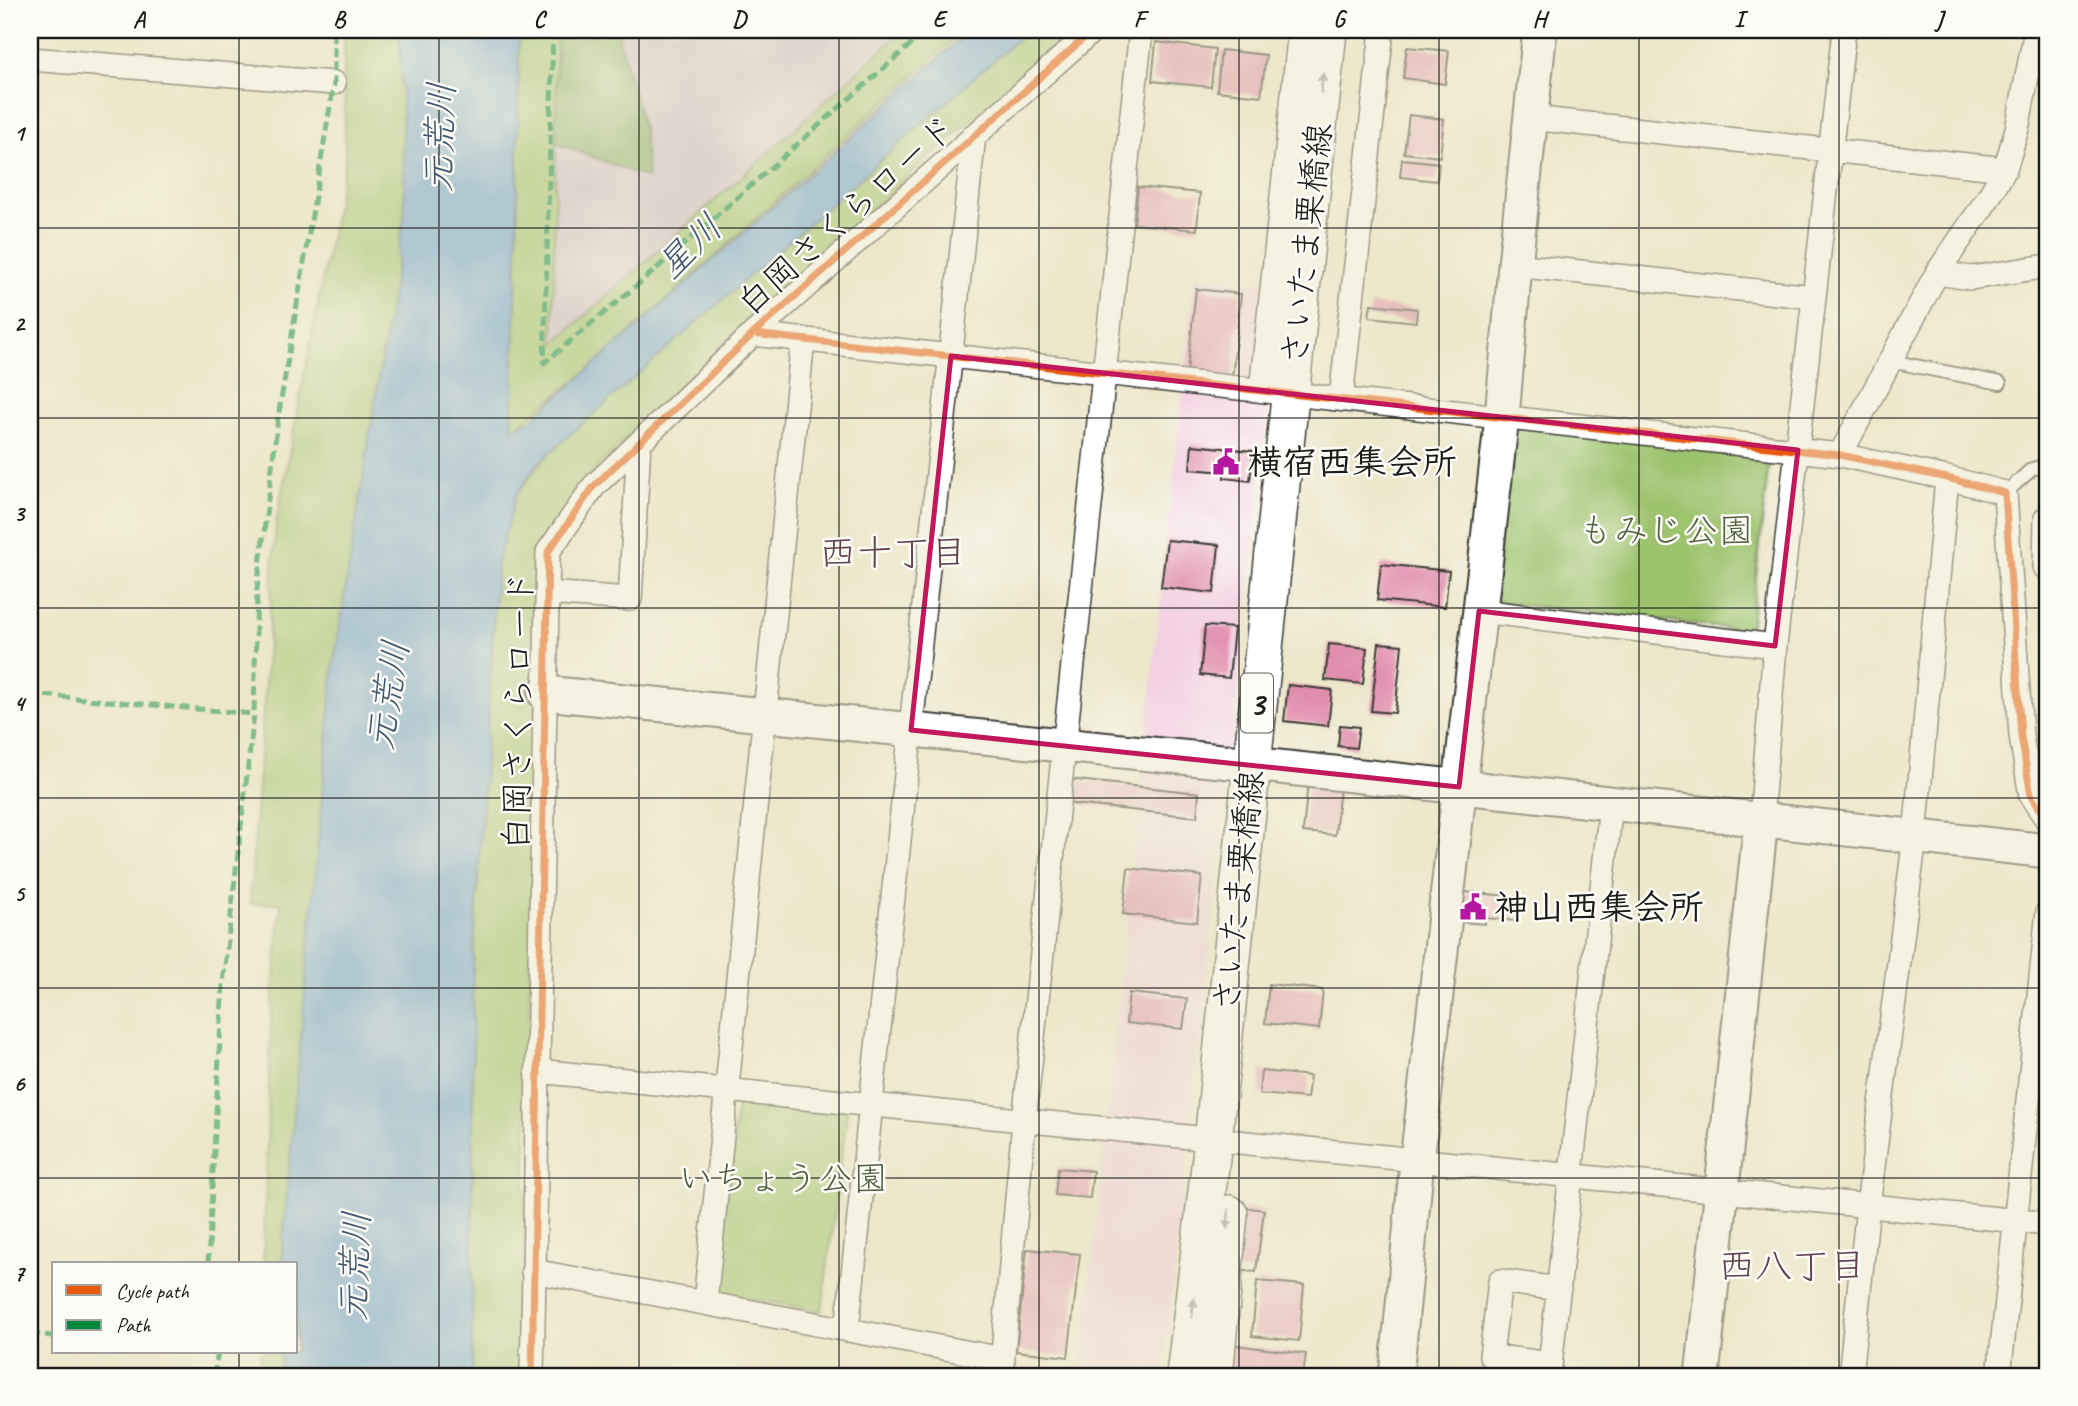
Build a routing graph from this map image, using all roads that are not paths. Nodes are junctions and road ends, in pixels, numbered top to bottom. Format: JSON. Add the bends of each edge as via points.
{"nodes":[{"id":1,"x":1093,"y":30,"type":"edge"},
{"id":2,"x":1141,"y":30,"type":"edge"},
{"id":3,"x":1300,"y":30,"type":"edge"},
{"id":4,"x":1328,"y":30,"type":"edge"},
{"id":5,"x":1351,"y":30,"type":"edge"},
{"id":6,"x":1382,"y":30,"type":"edge"},
{"id":7,"x":1540,"y":30,"type":"edge"},
{"id":8,"x":1844,"y":30,"type":"edge"},
{"id":9,"x":2036,"y":30,"type":"edge"},
{"id":10,"x":30,"y":59,"type":"edge"},
{"id":11,"x":334,"y":83,"type":"dead end"},
{"id":12,"x":1531,"y":118,"type":"junction"},
{"id":13,"x":974,"y":135,"type":"junction"},
{"id":14,"x":1831,"y":150,"type":"junction"},
{"id":15,"x":2005,"y":169,"type":"junction"},
{"id":16,"x":1515,"y":265,"type":"junction"},
{"id":17,"x":2048,"y":266,"type":"edge"},
{"id":18,"x":1937,"y":273,"type":"junction"},
{"id":19,"x":1814,"y":297,"type":"junction"},
{"id":20,"x":753,"y":334,"type":"junction"},
{"id":21,"x":803,"y":339,"type":"junction"},
{"id":22,"x":951,"y":356,"type":"junction"},
{"id":23,"x":1889,"y":361,"type":"junction"},
{"id":24,"x":1104,"y":372,"type":"junction"},
{"id":25,"x":2000,"y":383,"type":"dead end"},
{"id":26,"x":1302,"y":395,"type":"junction"},
{"id":27,"x":1502,"y":417,"type":"junction"},
{"id":28,"x":639,"y":443,"type":"junction"},
{"id":29,"x":1798,"y":450,"type":"junction"},
{"id":30,"x":1840,"y":455,"type":"junction"},
{"id":31,"x":2048,"y":465,"type":"edge"},
{"id":32,"x":1947,"y":478,"type":"junction"},
{"id":33,"x":2005,"y":493,"type":"junction"},
{"id":34,"x":2048,"y":518,"type":"edge"},
{"id":35,"x":2048,"y":567,"type":"edge"},
{"id":36,"x":547,"y":593,"type":"junction"},
{"id":37,"x":1479,"y":611,"type":"junction"},
{"id":38,"x":1775,"y":646,"type":"junction"},
{"id":39,"x":545,"y":693,"type":"junction"},
{"id":40,"x":765,"y":715,"type":"junction"},
{"id":41,"x":911,"y":730,"type":"junction"},
{"id":42,"x":1066,"y":747,"type":"junction"},
{"id":43,"x":1261,"y":765,"type":"junction"},
{"id":44,"x":1459,"y":787,"type":"junction"},
{"id":45,"x":1611,"y":804,"type":"junction"},
{"id":46,"x":1761,"y":820,"type":"junction"},
{"id":47,"x":2048,"y":821,"type":"edge"},
{"id":48,"x":1915,"y":836,"type":"junction"},
{"id":49,"x":2048,"y":851,"type":"edge"},
{"id":50,"x":2048,"y":911,"type":"edge"},
{"id":51,"x":2044,"y":1000,"type":"edge"},
{"id":52,"x":2040,"y":1065,"type":"edge"},
{"id":53,"x":537,"y":1071,"type":"junction"},
{"id":54,"x":727,"y":1091,"type":"junction"},
{"id":55,"x":871,"y":1105,"type":"junction"},
{"id":56,"x":1024,"y":1121,"type":"junction"},
{"id":57,"x":1224,"y":1142,"type":"junction"},
{"id":58,"x":1417,"y":1161,"type":"junction"},
{"id":59,"x":1571,"y":1177,"type":"junction"},
{"id":60,"x":1721,"y":1192,"type":"junction"},
{"id":61,"x":1868,"y":1206,"type":"junction"},
{"id":62,"x":2014,"y":1220,"type":"junction"},
{"id":63,"x":2048,"y":1224,"type":"edge"},
{"id":64,"x":533,"y":1271,"type":"junction"},
{"id":65,"x":1559,"y":1289,"type":"junction"},
{"id":66,"x":705,"y":1303,"type":"junction"},
{"id":67,"x":848,"y":1330,"type":"junction"},
{"id":68,"x":1002,"y":1368,"type":"edge"},
{"id":69,"x":1549,"y":1370,"type":"edge"},
{"id":70,"x":532,"y":1376,"type":"edge"},
{"id":71,"x":1185,"y":1376,"type":"edge"},
{"id":72,"x":1214,"y":1376,"type":"edge"},
{"id":73,"x":1396,"y":1376,"type":"edge"},
{"id":74,"x":1702,"y":1376,"type":"edge"},
{"id":75,"x":1850,"y":1376,"type":"edge"},
{"id":76,"x":1999,"y":1376,"type":"edge"}],
"edges":[{"from":1,"to":13,"type":"street","name":"白岡さくらロード"},
{"from":2,"to":24,"type":"street"},
{"from":3,"to":26,"type":"street"},
{"from":26,"to":4,"type":"main road","name":"さいたま栗橋線","number":"3","one_way":true},
{"from":5,"to":26,"type":"main road","name":"さいたま栗橋線","number":"3"},
{"from":6,"to":26,"type":"street"},
{"from":7,"to":12,"type":"street"},
{"from":8,"to":14,"type":"street"},
{"from":9,"to":15,"type":"street"},
{"from":10,"to":11,"type":"street"},
{"from":12,"to":14,"type":"street"},
{"from":12,"to":16,"type":"street"},
{"from":13,"to":20,"type":"street","name":"白岡さくらロード"},
{"from":13,"to":22,"type":"street"},
{"from":14,"to":15,"type":"street"},
{"from":14,"to":19,"type":"street"},
{"from":15,"to":18,"type":"street"},
{"from":16,"to":19,"type":"street"},
{"from":16,"to":27,"type":"street"},
{"from":17,"to":18,"type":"street","via":[[1971,278]]},
{"from":18,"to":23,"type":"street"},
{"from":19,"to":29,"type":"street"},
{"from":20,"to":21,"type":"street"},
{"from":20,"to":28,"type":"street","name":"白岡さくらロード"},
{"from":21,"to":22,"type":"street"},
{"from":21,"to":40,"type":"street"},
{"from":22,"to":24,"type":"street"},
{"from":22,"to":41,"type":"street"},
{"from":23,"to":25,"type":"lane"},
{"from":23,"to":30,"type":"street"},
{"from":24,"to":26,"type":"street"},
{"from":24,"to":42,"type":"street"},
{"from":26,"to":27,"type":"street"},
{"from":26,"to":43,"type":"main road","name":"さいたま栗橋線","number":"3"},
{"from":27,"to":29,"type":"street"},
{"from":27,"to":37,"type":"street"},
{"from":28,"to":36,"type":"street","name":"白岡さくらロード","via":[[594,486],[548,552]]},
{"from":28,"to":36,"type":"street","via":[[629,599]]},
{"from":29,"to":30,"type":"street"},
{"from":29,"to":38,"type":"street"},
{"from":30,"to":32,"type":"street"},
{"from":31,"to":33,"type":"lane","via":[[2032,469]]},
{"from":32,"to":33,"type":"street"},
{"from":32,"to":48,"type":"street"},
{"from":33,"to":47,"type":"street","via":[[2021,736],[2031,796]]},
{"from":34,"to":35,"type":"street"},
{"from":36,"to":39,"type":"street","name":"白岡さくらロード"},
{"from":37,"to":38,"type":"street"},
{"from":37,"to":44,"type":"street"},
{"from":38,"to":46,"type":"street"},
{"from":39,"to":40,"type":"street"},
{"from":39,"to":53,"type":"street","name":"白岡さくらロード"},
{"from":40,"to":41,"type":"street"},
{"from":40,"to":54,"type":"street"},
{"from":41,"to":42,"type":"street"},
{"from":41,"to":55,"type":"street"},
{"from":42,"to":43,"type":"street"},
{"from":42,"to":56,"type":"street"},
{"from":43,"to":44,"type":"street"},
{"from":43,"to":57,"type":"main road","name":"さいたま栗橋線","number":"3"},
{"from":44,"to":45,"type":"street"},
{"from":44,"to":58,"type":"street"},
{"from":45,"to":46,"type":"street"},
{"from":45,"to":59,"type":"street"},
{"from":46,"to":48,"type":"street"},
{"from":46,"to":60,"type":"street"},
{"from":48,"to":49,"type":"street"},
{"from":48,"to":61,"type":"street"},
{"from":50,"to":51,"type":"street"},
{"from":51,"to":52,"type":"street"},
{"from":52,"to":62,"type":"street"},
{"from":53,"to":54,"type":"street"},
{"from":53,"to":64,"type":"street","name":"白岡さくらロード"},
{"from":54,"to":55,"type":"street"},
{"from":54,"to":66,"type":"street"},
{"from":55,"to":56,"type":"street"},
{"from":55,"to":67,"type":"street"},
{"from":56,"to":57,"type":"street"},
{"from":56,"to":68,"type":"street"},
{"from":57,"to":58,"type":"street"},
{"from":71,"to":57,"type":"main road","name":"さいたま栗橋線","number":"3","one_way":true},
{"from":57,"to":72,"type":"main road","name":"さいたま栗橋線","number":"3","one_way":true},
{"from":58,"to":59,"type":"street"},
{"from":58,"to":73,"type":"street"},
{"from":59,"to":60,"type":"street"},
{"from":59,"to":65,"type":"street"},
{"from":60,"to":61,"type":"street"},
{"from":60,"to":74,"type":"street"},
{"from":61,"to":62,"type":"street"},
{"from":61,"to":75,"type":"street"},
{"from":62,"to":63,"type":"street"},
{"from":62,"to":76,"type":"street"},
{"from":64,"to":66,"type":"street"},
{"from":64,"to":70,"type":"street","name":"白岡さくらロード"},
{"from":65,"to":69,"type":"street"},
{"from":65,"to":69,"type":"street","via":[[1500,1282],[1492,1356]]},
{"from":66,"to":67,"type":"street"},
{"from":67,"to":68,"type":"street"}]}
